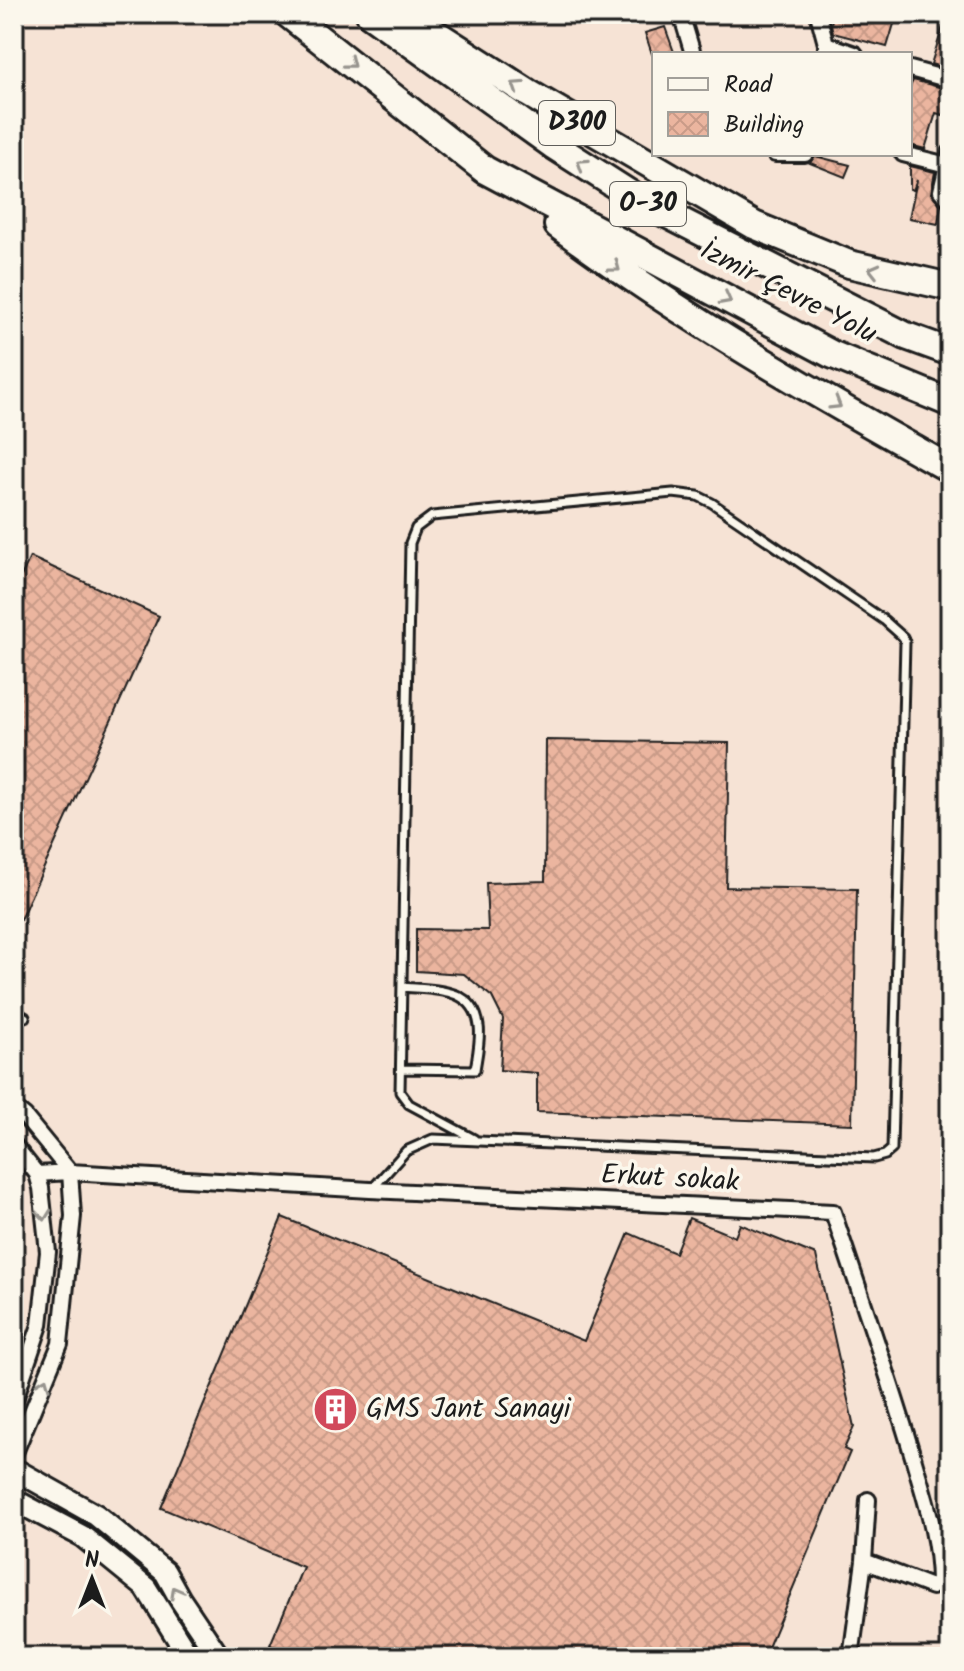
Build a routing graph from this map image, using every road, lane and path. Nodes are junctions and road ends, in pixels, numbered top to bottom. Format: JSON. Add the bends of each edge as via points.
{"nodes":[{"id":1,"x":288,"y":14,"type":"edge"},
{"id":2,"x":370,"y":14,"type":"edge"},
{"id":3,"x":405,"y":14,"type":"edge"},
{"id":4,"x":681,"y":14,"type":"edge"},
{"id":5,"x":818,"y":14,"type":"edge"},
{"id":6,"x":826,"y":49,"type":"edge"},
{"id":7,"x":692,"y":52,"type":"edge"},
{"id":8,"x":912,"y":70,"type":"edge"},
{"id":9,"x":950,"y":80,"type":"edge"},
{"id":10,"x":912,"y":155,"type":"edge"},
{"id":11,"x":948,"y":159,"type":"edge"},
{"id":12,"x":485,"y":170,"type":"junction"},
{"id":13,"x":950,"y":200,"type":"edge"},
{"id":14,"x":950,"y":287,"type":"edge"},
{"id":15,"x":950,"y":352,"type":"edge"},
{"id":16,"x":950,"y":403,"type":"edge"},
{"id":17,"x":950,"y":469,"type":"edge"},
{"id":18,"x":402,"y":987,"type":"junction"},
{"id":19,"x":14,"y":1012,"type":"edge"},
{"id":20,"x":25,"y":1017,"type":"dead end"},
{"id":21,"x":401,"y":1069,"type":"junction"},
{"id":22,"x":14,"y":1108,"type":"edge"},
{"id":23,"x":474,"y":1139,"type":"junction"},
{"id":24,"x":14,"y":1145,"type":"edge"},
{"id":25,"x":70,"y":1172,"type":"junction"},
{"id":26,"x":37,"y":1174,"type":"junction"},
{"id":27,"x":370,"y":1190,"type":"junction"},
{"id":28,"x":14,"y":1402,"type":"edge"},
{"id":29,"x":14,"y":1455,"type":"edge"},
{"id":30,"x":14,"y":1469,"type":"edge"},
{"id":31,"x":14,"y":1500,"type":"edge"},
{"id":32,"x":868,"y":1500,"type":"dead end"},
{"id":33,"x":864,"y":1561,"type":"junction"},
{"id":34,"x":189,"y":1657,"type":"edge"},
{"id":35,"x":219,"y":1657,"type":"edge"},
{"id":36,"x":851,"y":1657,"type":"edge"}],
"edges":[{"from":1,"to":12,"type":"highway","name":"İzmir Çevre Yolu","number":"O-30","one_way":true},
{"from":15,"to":2,"type":"highway","name":"İzmir Çevre Yolu","number":"O-30","one_way":true,"via":[[906,336],[639,200]]},
{"from":14,"to":3,"type":"highway","number":"D300","one_way":true,"via":[[849,264],[754,225],[541,101]]},
{"from":4,"to":7,"type":"street"},
{"from":5,"to":6,"type":"street"},
{"from":8,"to":9,"type":"street"},
{"from":10,"to":11,"type":"street"},
{"from":11,"to":13,"type":"street","via":[[941,191]]},
{"from":12,"to":16,"type":"highway","name":"İzmir Çevre Yolu","number":"O-30","one_way":true,"via":[[831,354]]},
{"from":12,"to":17,"type":"highway","one_way":true,"via":[[630,278]]},
{"from":18,"to":21,"type":"lane"},
{"from":18,"to":21,"type":"lane","via":[[459,994],[474,1009],[479,1026],[475,1070]]},
{"from":18,"to":23,"type":"lane","via":[[410,543],[427,519],[654,495],[698,496],[903,637],[889,1153],[874,1158]]},
{"from":19,"to":20,"type":"lane"},
{"from":21,"to":23,"type":"lane","via":[[404,1100]]},
{"from":22,"to":25,"type":"street"},
{"from":23,"to":27,"type":"lane","via":[[433,1139],[415,1146]]},
{"from":24,"to":26,"type":"street"},
{"from":25,"to":26,"type":"street","name":"Erkut sokak"},
{"from":25,"to":27,"type":"street","name":"Erkut sokak"},
{"from":29,"to":25,"type":"street","one_way":true,"via":[[60,1344],[73,1216]]},
{"from":26,"to":28,"type":"street","one_way":true,"via":[[48,1252],[40,1325]]},
{"from":27,"to":33,"type":"street","name":"Erkut sokak","via":[[833,1212],[932,1521],[939,1583],[932,1587]]},
{"from":35,"to":30,"type":"street","one_way":true,"via":[[165,1572],[96,1515]]},
{"from":31,"to":34,"type":"street","via":[[82,1536],[146,1588]]},
{"from":32,"to":33,"type":"street"},
{"from":33,"to":36,"type":"street"}]}
